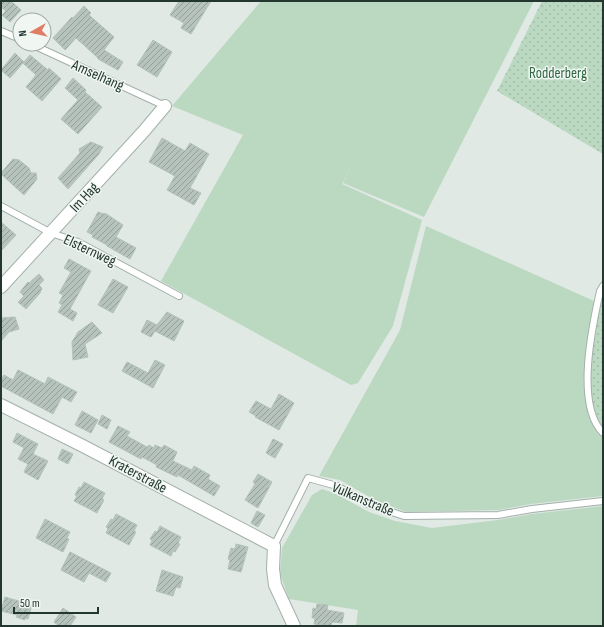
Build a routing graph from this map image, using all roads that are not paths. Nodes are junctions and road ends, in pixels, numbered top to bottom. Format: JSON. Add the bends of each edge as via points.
{"nodes":[{"id":1,"x":1,"y":31,"type":"edge"},
{"id":2,"x":12,"y":36,"type":"edge"},
{"id":3,"x":47,"y":52,"type":"edge"},
{"id":4,"x":165,"y":106,"type":"joint"},
{"id":5,"x":1,"y":206,"type":"edge"},
{"id":6,"x":52,"y":233,"type":"junction"},
{"id":7,"x":603,"y":286,"type":"edge"},
{"id":8,"x":1,"y":287,"type":"edge"},
{"id":9,"x":179,"y":296,"type":"dead end"},
{"id":10,"x":1,"y":405,"type":"edge"},
{"id":11,"x":603,"y":433,"type":"edge"},
{"id":12,"x":603,"y":501,"type":"edge"},
{"id":13,"x":274,"y":546,"type":"junction"},
{"id":14,"x":294,"y":626,"type":"edge"}],
"edges":[{"from":1,"to":2,"type":"lane"},
{"from":3,"to":4,"type":"lane","name":"Amselhang"},
{"from":4,"to":6,"type":"street","name":"Im Hag"},
{"from":5,"to":6,"type":"lane","name":"Elsternweg"},
{"from":6,"to":8,"type":"street","name":"Im Hag"},
{"from":6,"to":9,"type":"lane","name":"Elsternweg","via":[[78,242]]},
{"from":7,"to":11,"type":"lane","via":[[590,344],[588,388],[590,405],[598,428]]},
{"from":10,"to":13,"type":"street","name":"Kraterstraße"},
{"from":12,"to":13,"type":"lane","name":"Vulkanstraße","via":[[498,515],[404,516],[370,505],[337,486],[308,478]]},
{"from":13,"to":14,"type":"street","name":"Vulkanstraße","via":[[275,585]]}]}
